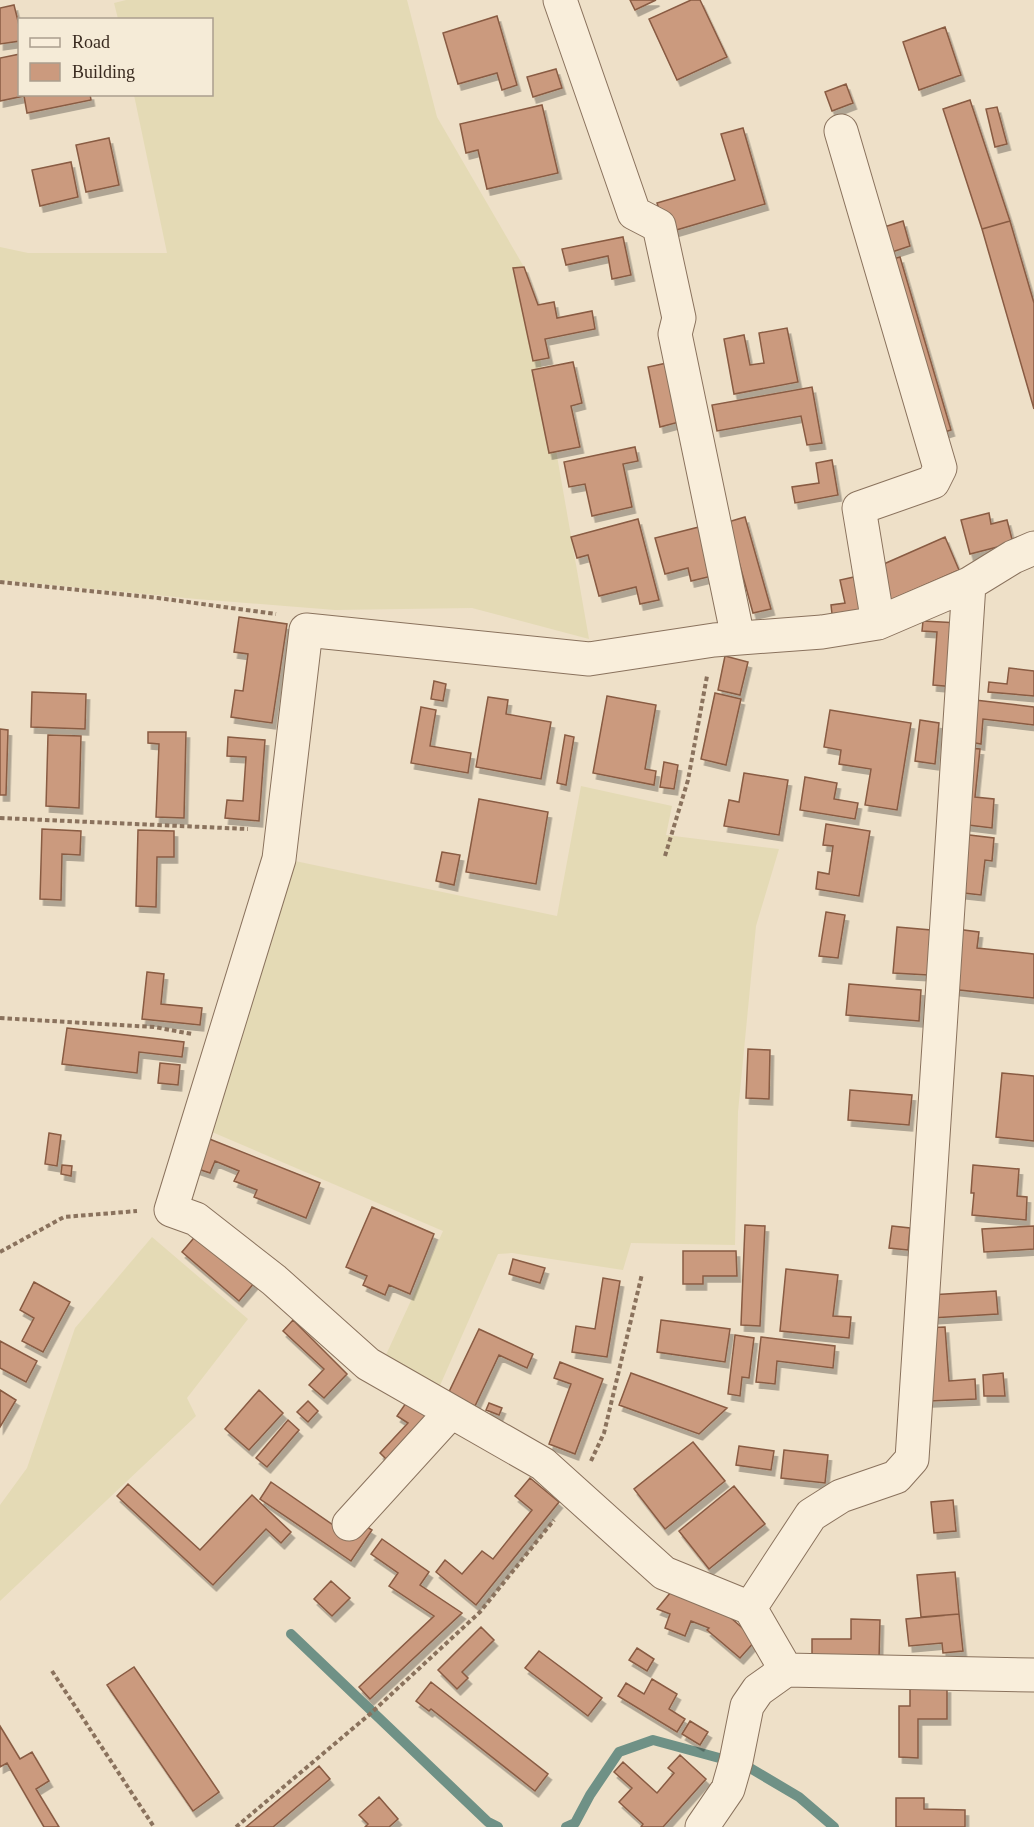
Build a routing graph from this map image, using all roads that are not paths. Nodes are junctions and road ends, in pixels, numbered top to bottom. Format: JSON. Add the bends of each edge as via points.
{"nodes":[{"id":1,"x":560,"y":0,"type":"edge"},
{"id":2,"x":841,"y":131,"type":"dead end"},
{"id":3,"x":1034,"y":548,"type":"edge"},
{"id":4,"x":969,"y":584,"type":"junction"},
{"id":5,"x":879,"y":622,"type":"junction"},
{"id":6,"x":726,"y":639,"type":"junction"},
{"id":7,"x":451,"y":1412,"type":"junction"},
{"id":8,"x":349,"y":1524,"type":"dead end"},
{"id":9,"x":750,"y":1608,"type":"junction"},
{"id":10,"x":786,"y":1670,"type":"junction"},
{"id":11,"x":1034,"y":1675,"type":"edge"},
{"id":12,"x":702,"y":1827,"type":"edge"}],
"edges":[{"from":1,"to":6,"type":"lane","via":[[634,213],[658,226],[679,318],[675,334]]},
{"from":2,"to":5,"type":"lane","via":[[940,468],[933,482],[859,508]]},
{"from":3,"to":4,"type":"lane"},
{"from":4,"to":5,"type":"lane"},
{"from":4,"to":9,"type":"lane","via":[[912,1459],[896,1477],[841,1496],[811,1515]]},
{"from":5,"to":6,"type":"lane","via":[[822,632]]},
{"from":6,"to":7,"type":"lane","via":[[589,659],[306,630],[279,859],[171,1210],[196,1219],[274,1280],[368,1364]]},
{"from":7,"to":8,"type":"lane"},
{"from":7,"to":9,"type":"lane","via":[[543,1464],[664,1573]]},
{"from":9,"to":10,"type":"lane"},
{"from":10,"to":11,"type":"lane"},
{"from":10,"to":12,"type":"lane","via":[[758,1690],[747,1706],[728,1789]]}]}
